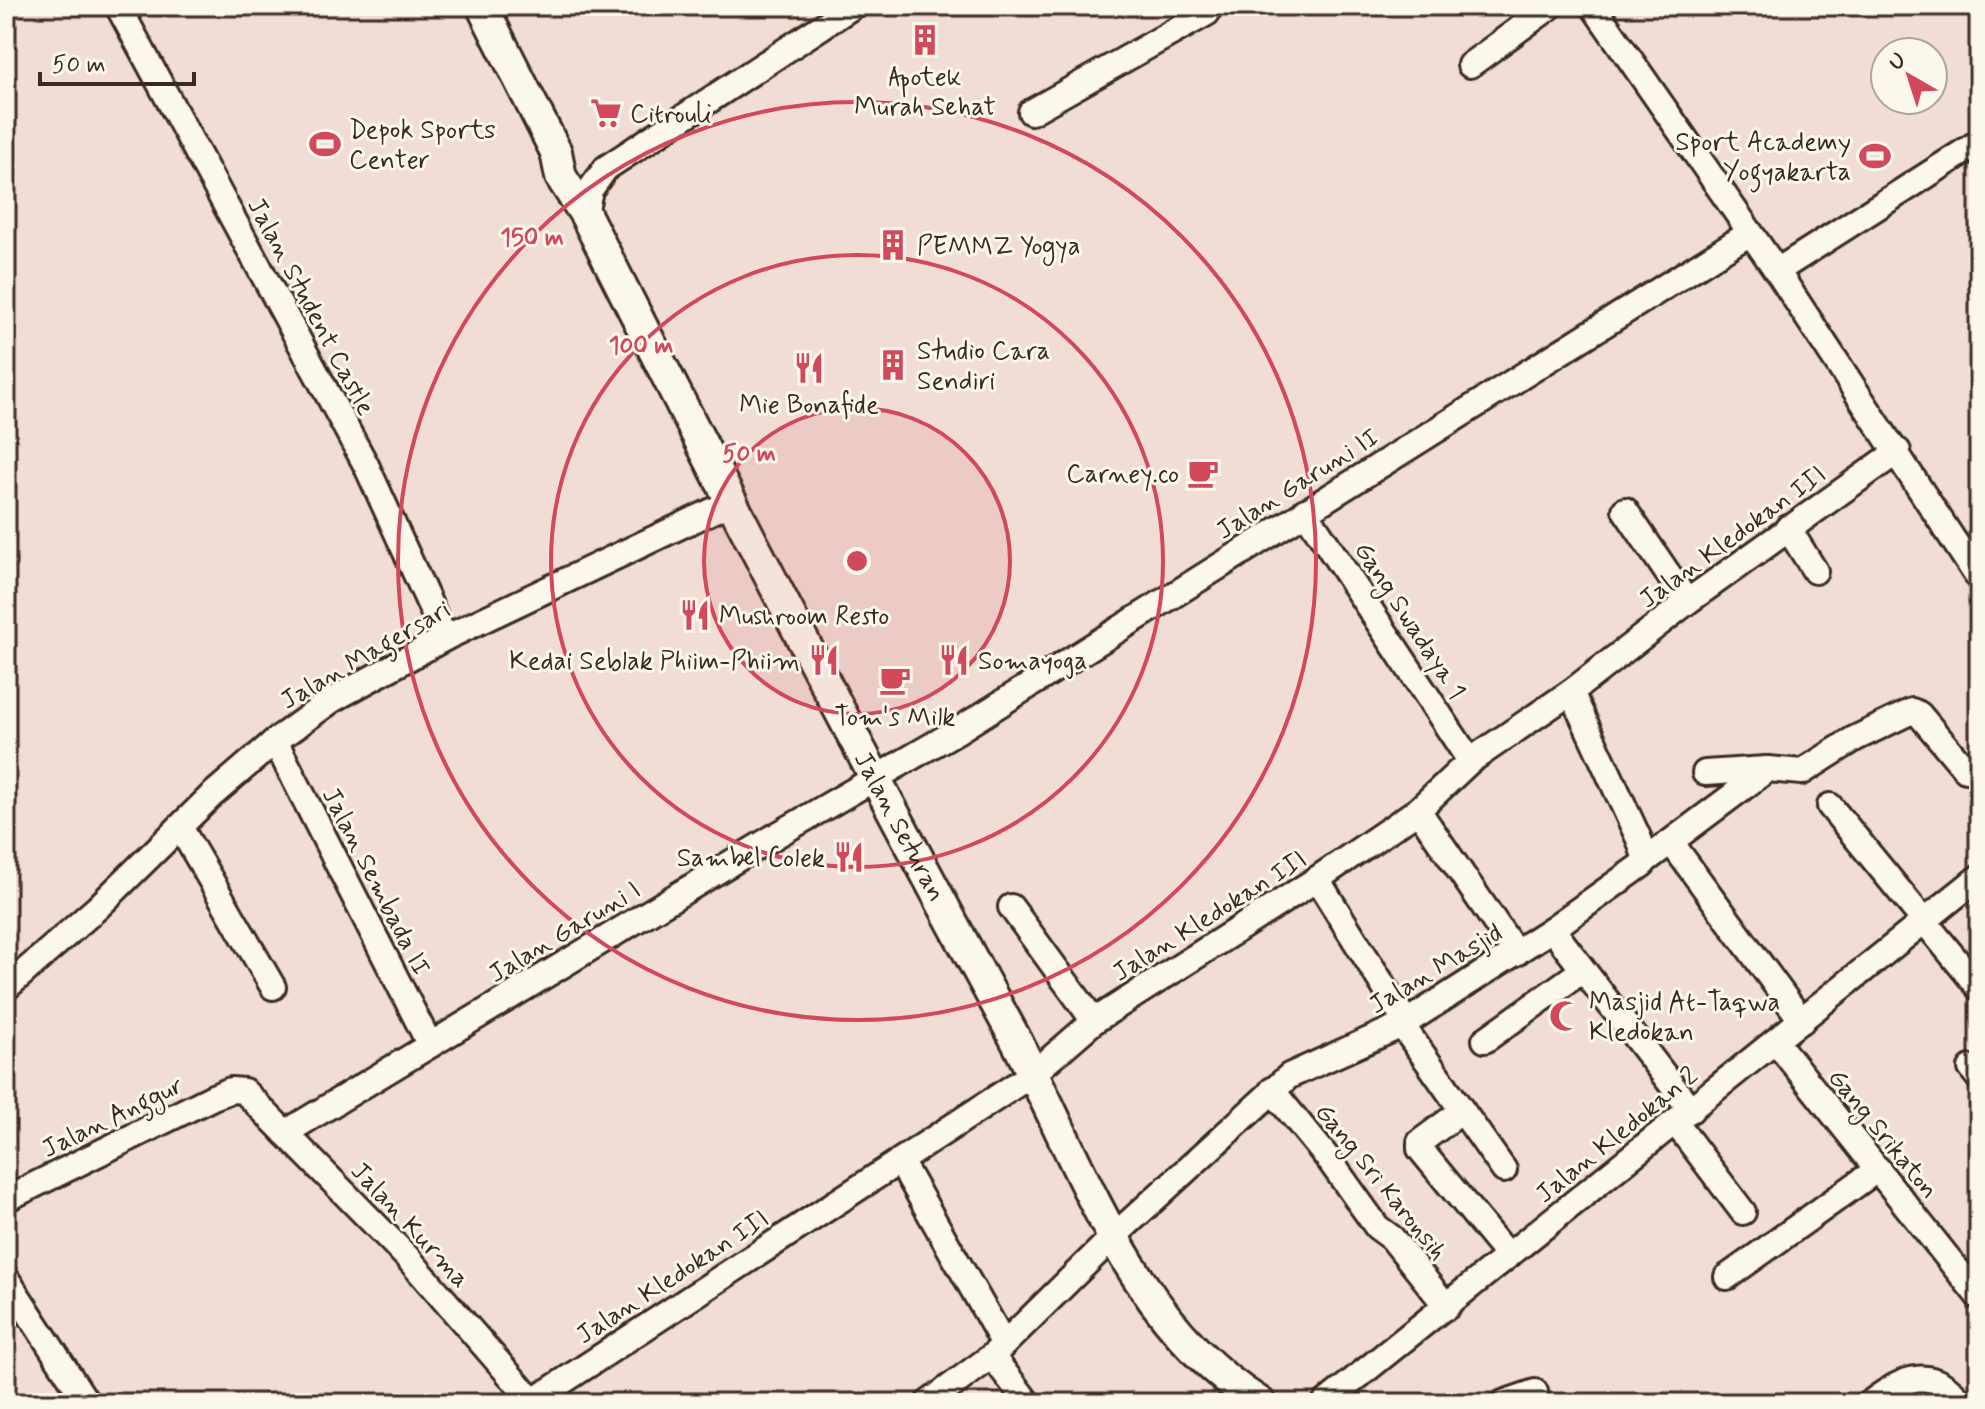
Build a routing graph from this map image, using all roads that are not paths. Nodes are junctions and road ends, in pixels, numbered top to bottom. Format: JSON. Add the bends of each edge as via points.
{"nodes":[{"id":1,"x":118,"y":6,"type":"edge"},
{"id":2,"x":482,"y":6,"type":"edge"},
{"id":3,"x":853,"y":6,"type":"edge"},
{"id":4,"x":1211,"y":6,"type":"edge"},
{"id":5,"x":1551,"y":6,"type":"edge"},
{"id":6,"x":1594,"y":6,"type":"edge"},
{"id":7,"x":1470,"y":65,"type":"dead end"},
{"id":8,"x":1031,"y":112,"type":"dead end"},
{"id":9,"x":1979,"y":142,"type":"edge"},
{"id":10,"x":556,"y":152,"type":"junction"},
{"id":11,"x":606,"y":168,"type":"junction"},
{"id":12,"x":585,"y":214,"type":"junction"},
{"id":13,"x":1750,"y":233,"type":"junction"},
{"id":14,"x":1777,"y":271,"type":"junction"},
{"id":15,"x":1898,"y":451,"type":"junction"},
{"id":16,"x":729,"y":503,"type":"junction"},
{"id":17,"x":1625,"y":510,"type":"dead end"},
{"id":18,"x":1305,"y":511,"type":"junction"},
{"id":19,"x":1788,"y":528,"type":"junction"},
{"id":20,"x":1815,"y":571,"type":"dead end"},
{"id":21,"x":1979,"y":579,"type":"edge"},
{"id":22,"x":1687,"y":602,"type":"junction"},
{"id":23,"x":445,"y":638,"type":"junction"},
{"id":24,"x":1571,"y":692,"type":"junction"},
{"id":25,"x":275,"y":741,"type":"junction"},
{"id":26,"x":1979,"y":759,"type":"edge"},
{"id":27,"x":1470,"y":761,"type":"junction"},
{"id":28,"x":1768,"y":769,"type":"junction"},
{"id":29,"x":1705,"y":773,"type":"dead end"},
{"id":30,"x":873,"y":779,"type":"junction"},
{"id":31,"x":1830,"y":806,"type":"dead end"},
{"id":32,"x":1418,"y":810,"type":"junction"},
{"id":33,"x":180,"y":827,"type":"junction"},
{"id":34,"x":1671,"y":842,"type":"junction"},
{"id":35,"x":1645,"y":861,"type":"junction"},
{"id":36,"x":1979,"y":877,"type":"edge"},
{"id":37,"x":1317,"y":879,"type":"junction"},
{"id":38,"x":1011,"y":907,"type":"dead end"},
{"id":39,"x":1922,"y":922,"type":"junction"},
{"id":40,"x":1552,"y":929,"type":"junction"},
{"id":41,"x":1516,"y":953,"type":"junction"},
{"id":42,"x":1583,"y":970,"type":"junction"},
{"id":43,"x":273,"y":987,"type":"dead end"},
{"id":44,"x":6,"y":988,"type":"edge"},
{"id":45,"x":1979,"y":988,"type":"edge"},
{"id":46,"x":1094,"y":1021,"type":"junction"},
{"id":47,"x":1802,"y":1021,"type":"junction"},
{"id":48,"x":1404,"y":1024,"type":"junction"},
{"id":49,"x":1485,"y":1040,"type":"dead end"},
{"id":50,"x":1776,"y":1042,"type":"junction"},
{"id":51,"x":430,"y":1045,"type":"junction"},
{"id":52,"x":1034,"y":1073,"type":"junction"},
{"id":53,"x":1272,"y":1090,"type":"junction"},
{"id":54,"x":244,"y":1091,"type":"joint"},
{"id":55,"x":1462,"y":1111,"type":"junction"},
{"id":56,"x":1683,"y":1116,"type":"junction"},
{"id":57,"x":285,"y":1133,"type":"junction"},
{"id":58,"x":900,"y":1161,"type":"junction"},
{"id":59,"x":1878,"y":1169,"type":"junction"},
{"id":60,"x":1504,"y":1170,"type":"dead end"},
{"id":61,"x":6,"y":1199,"type":"edge"},
{"id":62,"x":1743,"y":1212,"type":"dead end"},
{"id":63,"x":1112,"y":1238,"type":"junction"},
{"id":64,"x":1508,"y":1256,"type":"junction"},
{"id":65,"x":1727,"y":1277,"type":"dead end"},
{"id":66,"x":6,"y":1278,"type":"edge"},
{"id":67,"x":1979,"y":1297,"type":"edge"},
{"id":68,"x":1447,"y":1307,"type":"junction"},
{"id":69,"x":998,"y":1350,"type":"junction"},
{"id":70,"x":1535,"y":1392,"type":"dead end"},
{"id":71,"x":532,"y":1402,"type":"edge"},
{"id":72,"x":1326,"y":1402,"type":"edge"},
{"id":73,"x":87,"y":1403,"type":"edge"},
{"id":74,"x":928,"y":1403,"type":"edge"},
{"id":75,"x":1028,"y":1403,"type":"edge"},
{"id":76,"x":1260,"y":1403,"type":"edge"},
{"id":77,"x":1503,"y":1403,"type":"edge"},
{"id":78,"x":1870,"y":1403,"type":"edge"},
{"id":79,"x":1963,"y":1403,"type":"edge"}],
"edges":[{"from":1,"to":23,"type":"street","name":"Jalan Student Castle","via":[[366,465]]},
{"from":2,"to":10,"type":"main road"},
{"from":3,"to":11,"type":"street"},
{"from":4,"to":8,"type":"street","via":[[1207,13]]},
{"from":5,"to":7,"type":"street"},
{"from":6,"to":13,"type":"street"},
{"from":9,"to":14,"type":"street"},
{"from":10,"to":11,"type":"street","via":[[574,166]]},
{"from":10,"to":12,"type":"main road","name":"Jalan Seturan","via":[[561,177]]},
{"from":11,"to":12,"type":"street","via":[[590,190]]},
{"from":12,"to":16,"type":"main road","name":"Jalan Seturan"},
{"from":13,"to":14,"type":"street"},
{"from":13,"to":18,"type":"street","name":"Jalan Garuni II"},
{"from":14,"to":15,"type":"street"},
{"from":15,"to":19,"type":"street","name":"Jalan Kledokan III"},
{"from":15,"to":21,"type":"street"},
{"from":16,"to":23,"type":"street","name":"Jalan Magersari"},
{"from":16,"to":30,"type":"main road","name":"Jalan Seturan"},
{"from":17,"to":22,"type":"street"},
{"from":18,"to":27,"type":"street","name":"Gang Swadaya 1"},
{"from":18,"to":30,"type":"street","name":"Jalan Garuni II"},
{"from":19,"to":20,"type":"street"},
{"from":19,"to":22,"type":"street","name":"Jalan Kledokan III"},
{"from":22,"to":24,"type":"street","name":"Jalan Kledokan III"},
{"from":23,"to":25,"type":"street","name":"Jalan Magersari","via":[[332,700]]},
{"from":24,"to":27,"type":"street","name":"Jalan Kledokan III"},
{"from":24,"to":35,"type":"street"},
{"from":25,"to":33,"type":"street","name":"Jalan Magersari"},
{"from":25,"to":51,"type":"street","name":"Jalan Sembada II"},
{"from":26,"to":28,"type":"street","via":[[1966,770],[1912,711],[1802,772]]},
{"from":27,"to":32,"type":"street","name":"Jalan Kledokan III"},
{"from":28,"to":29,"type":"street"},
{"from":28,"to":34,"type":"street","name":"Jalan Masjid"},
{"from":30,"to":51,"type":"street","name":"Jalan Garuni I"},
{"from":30,"to":52,"type":"main road","name":"Jalan Seturan"},
{"from":31,"to":39,"type":"street"},
{"from":32,"to":37,"type":"street","name":"Jalan Kledokan III"},
{"from":32,"to":41,"type":"street"},
{"from":33,"to":43,"type":"street"},
{"from":33,"to":44,"type":"street","name":"Jalan Magersari"},
{"from":34,"to":35,"type":"street","name":"Jalan Masjid"},
{"from":34,"to":47,"type":"street"},
{"from":35,"to":40,"type":"street","name":"Jalan Masjid"},
{"from":36,"to":39,"type":"street","name":"Jalan Kledokan 2"},
{"from":37,"to":46,"type":"street","name":"Jalan Kledokan III"},
{"from":37,"to":48,"type":"street"},
{"from":38,"to":46,"type":"street"},
{"from":39,"to":45,"type":"street"},
{"from":39,"to":47,"type":"street","name":"Jalan Kledokan 2"},
{"from":40,"to":41,"type":"street","name":"Jalan Masjid"},
{"from":40,"to":42,"type":"street"},
{"from":41,"to":48,"type":"street","name":"Jalan Masjid"},
{"from":42,"to":49,"type":"street"},
{"from":42,"to":56,"type":"street"},
{"from":46,"to":52,"type":"street","name":"Jalan Kledokan III"},
{"from":47,"to":50,"type":"street","name":"Jalan Kledokan 2"},
{"from":48,"to":53,"type":"street","name":"Jalan Masjid","via":[[1310,1065]]},
{"from":48,"to":55,"type":"street"},
{"from":50,"to":56,"type":"street","name":"Jalan Kledokan 2"},
{"from":50,"to":59,"type":"street","name":"Gang Srikaton"},
{"from":51,"to":57,"type":"street","name":"Jalan Garuni I"},
{"from":52,"to":58,"type":"street","name":"Jalan Kledokan III"},
{"from":52,"to":63,"type":"main road","name":"Jalan Seturan"},
{"from":53,"to":63,"type":"street","name":"Jalan Masjid"},
{"from":53,"to":68,"type":"street","name":"Gang Sri Karonsih","via":[[1377,1227],[1392,1238]]},
{"from":54,"to":57,"type":"street","name":"Jalan Kurma"},
{"from":54,"to":61,"type":"street","name":"Jalan Anggur","via":[[213,1097]]},
{"from":55,"to":60,"type":"street"},
{"from":55,"to":64,"type":"street","via":[[1420,1142],[1420,1149]]},
{"from":56,"to":62,"type":"street"},
{"from":56,"to":64,"type":"street","name":"Jalan Kledokan 2"},
{"from":57,"to":71,"type":"street","name":"Jalan Kurma","via":[[407,1257]]},
{"from":58,"to":69,"type":"street"},
{"from":58,"to":71,"type":"street","name":"Jalan Kledokan III"},
{"from":59,"to":65,"type":"street"},
{"from":59,"to":67,"type":"street","name":"Gang Srikaton"},
{"from":63,"to":69,"type":"street","name":"Jalan Masjid"},
{"from":63,"to":76,"type":"main road","name":"Jalan Seturan","via":[[1181,1334],[1212,1367]]},
{"from":64,"to":68,"type":"street","name":"Jalan Kledokan 2"},
{"from":66,"to":73,"type":"street"},
{"from":68,"to":72,"type":"street","name":"Jalan Kledokan 2"},
{"from":69,"to":74,"type":"street","name":"Jalan Masjid"},
{"from":69,"to":75,"type":"street"},
{"from":70,"to":77,"type":"street"},
{"from":78,"to":79,"type":"street","via":[[1910,1380],[1928,1379],[1946,1384]]}]}
